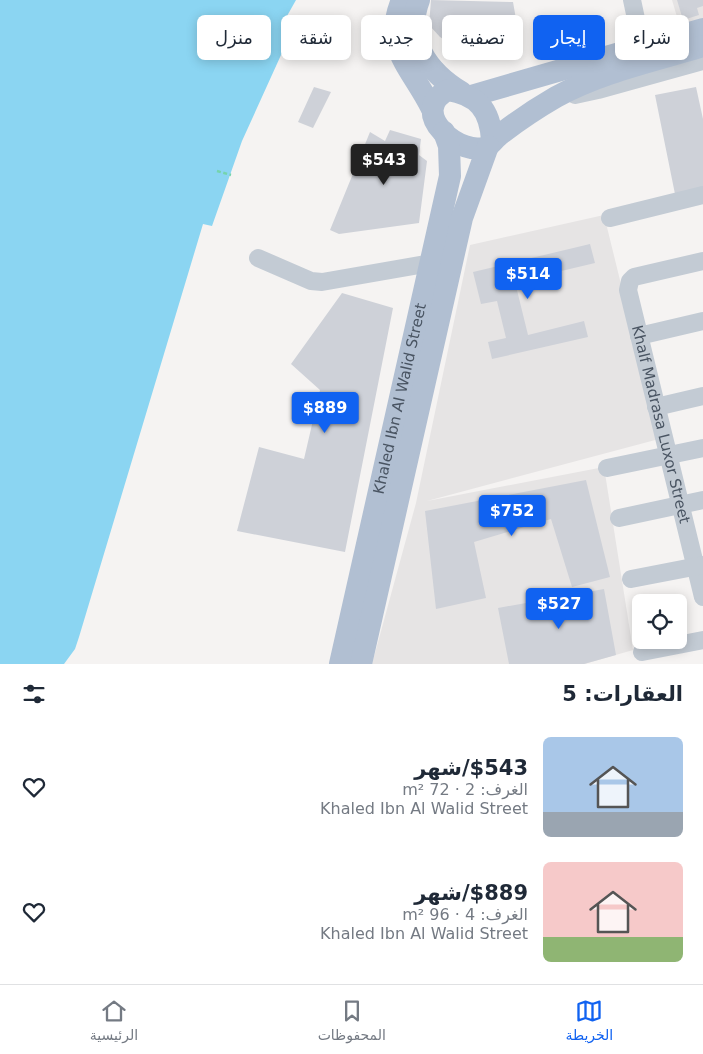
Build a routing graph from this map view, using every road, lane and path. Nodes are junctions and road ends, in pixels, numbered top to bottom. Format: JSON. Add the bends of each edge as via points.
{"nodes":[{"id":1,"x":402,"y":0,"type":"edge"},
{"id":2,"x":419,"y":0,"type":"edge"},
{"id":3,"x":632,"y":0,"type":"edge"},
{"id":4,"x":415,"y":15,"type":"edge"},
{"id":5,"x":635,"y":15,"type":"edge"},
{"id":6,"x":703,"y":29,"type":"edge"},
{"id":7,"x":689,"y":33,"type":"edge"},
{"id":8,"x":703,"y":46,"type":"edge"},
{"id":9,"x":615,"y":55,"type":"edge"},
{"id":10,"x":426,"y":60,"type":"joint"},
{"id":11,"x":703,"y":61,"type":"edge"},
{"id":12,"x":512,"y":86,"type":"junction"},
{"id":13,"x":466,"y":94,"type":"junction"},
{"id":14,"x":554,"y":98,"type":"junction"},
{"id":15,"x":432,"y":106,"type":"junction"},
{"id":16,"x":444,"y":132,"type":"junction"},
{"id":17,"x":490,"y":143,"type":"junction"},
{"id":18,"x":216,"y":171,"type":"dead end"},
{"id":19,"x":231,"y":176,"type":"dead end"},
{"id":20,"x":703,"y":195,"type":"edge"},
{"id":21,"x":610,"y":218,"type":"dead end"},
{"id":22,"x":258,"y":258,"type":"dead end"},
{"id":23,"x":703,"y":261,"type":"edge"},
{"id":24,"x":431,"y":263,"type":"junction"},
{"id":25,"x":703,"y":321,"type":"edge"},
{"id":26,"x":639,"y":336,"type":"junction"},
{"id":27,"x":703,"y":396,"type":"edge"},
{"id":28,"x":656,"y":407,"type":"junction"},
{"id":29,"x":703,"y":448,"type":"edge"},
{"id":30,"x":668,"y":455,"type":"junction"},
{"id":31,"x":607,"y":468,"type":"dead end"},
{"id":32,"x":703,"y":500,"type":"edge"},
{"id":33,"x":681,"y":505,"type":"junction"},
{"id":34,"x":619,"y":518,"type":"dead end"},
{"id":35,"x":699,"y":566,"type":"edge"},
{"id":36,"x":631,"y":579,"type":"dead end"},
{"id":37,"x":703,"y":597,"type":"edge"},
{"id":38,"x":703,"y":640,"type":"edge"},
{"id":39,"x":642,"y":652,"type":"dead end"},
{"id":40,"x":340,"y":664,"type":"edge"},
{"id":41,"x":361,"y":664,"type":"edge"}],
"edges":[{"from":1,"to":15,"type":"main road","via":[[394,21],[396,44]]},
{"from":2,"to":4,"type":"main road"},
{"from":3,"to":5,"type":"street"},
{"from":6,"to":7,"type":"main road"},
{"from":8,"to":14,"type":"main road","via":[[590,81]]},
{"from":9,"to":12,"type":"main road"},
{"from":10,"to":12,"type":"main road","via":[[459,76]]},
{"from":10,"to":13,"type":"main road","via":[[446,82]]},
{"from":11,"to":14,"type":"street","via":[[598,90]]},
{"from":12,"to":13,"type":"main road"},
{"from":13,"to":15,"type":"main road","via":[[448,90],[437,95]]},
{"from":13,"to":17,"type":"main road","via":[[484,108],[491,123]]},
{"from":14,"to":17,"type":"main road"},
{"from":15,"to":16,"type":"main road","via":[[433,116]]},
{"from":16,"to":17,"type":"main road","via":[[464,146]]},
{"from":16,"to":24,"type":"main road","name":"Khaled Ibn Al Walid Street","via":[[449,146],[450,176]]},
{"from":17,"to":41,"type":"main road","name":"Khaled Ibn Al Walid Street","via":[[462,218]]},
{"from":18,"to":19,"type":"path"},
{"from":20,"to":21,"type":"street"},
{"from":22,"to":24,"type":"street","via":[[311,281],[322,282]]},
{"from":23,"to":26,"type":"street","name":"Khalf Madrasa Luxor Street","via":[[638,275],[630,281],[628,290]]},
{"from":24,"to":40,"type":"main road","name":"Khaled Ibn Al Walid Street"},
{"from":25,"to":26,"type":"street"},
{"from":26,"to":28,"type":"street","name":"Khalf Madrasa Luxor Street"},
{"from":27,"to":28,"type":"street"},
{"from":28,"to":30,"type":"street","name":"Khalf Madrasa Luxor Street"},
{"from":29,"to":30,"type":"street"},
{"from":30,"to":31,"type":"street"},
{"from":30,"to":33,"type":"street","name":"Khalf Madrasa Luxor Street"},
{"from":32,"to":33,"type":"street"},
{"from":33,"to":34,"type":"street"},
{"from":33,"to":35,"type":"street","name":"Khalf Madrasa Luxor Street"},
{"from":35,"to":36,"type":"street"},
{"from":35,"to":37,"type":"street","name":"Khalf Madrasa Luxor Street"},
{"from":38,"to":39,"type":"street"}]}
